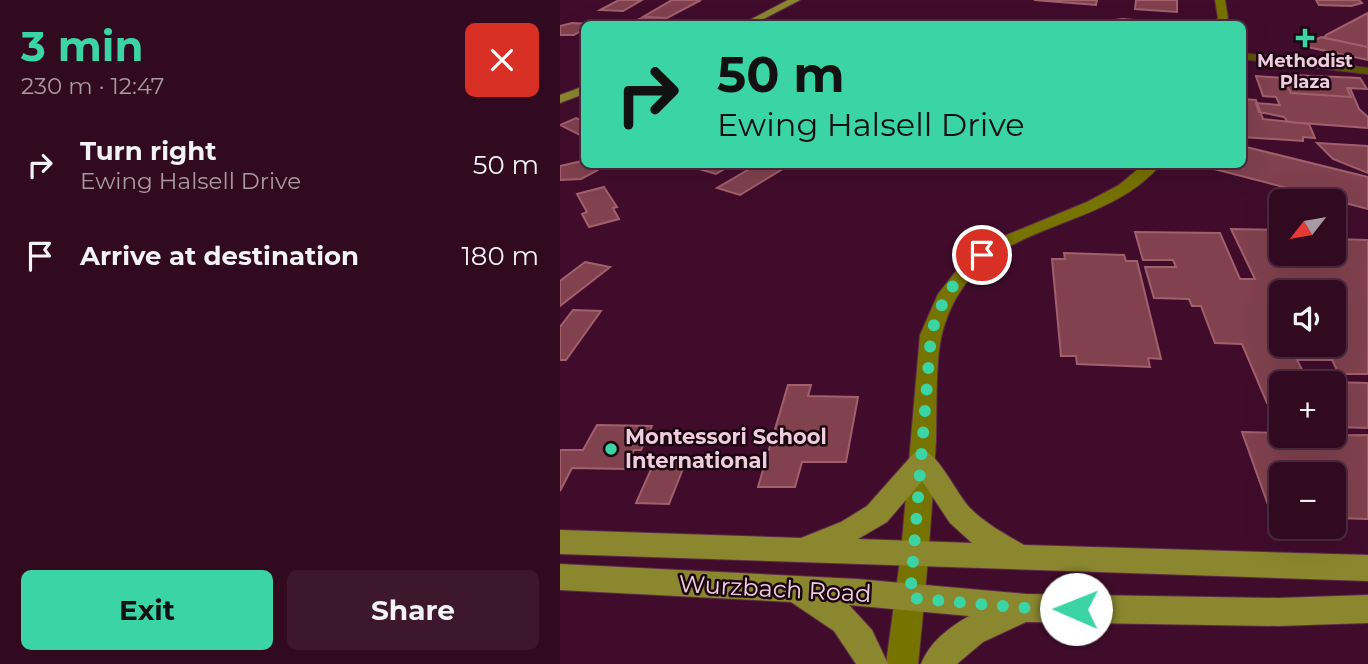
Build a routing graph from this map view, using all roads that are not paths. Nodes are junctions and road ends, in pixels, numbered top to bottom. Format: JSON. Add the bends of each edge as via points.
{"nodes":[{"id":1,"x":795,"y":0,"type":"edge"},
{"id":2,"x":1220,"y":0,"type":"edge"},
{"id":3,"x":753,"y":21,"type":"edge"},
{"id":4,"x":1219,"y":21,"type":"edge"},
{"id":5,"x":1246,"y":56,"type":"edge"},
{"id":6,"x":1368,"y":71,"type":"edge"},
{"id":7,"x":581,"y":91,"type":"edge"},
{"id":8,"x":560,"y":99,"type":"edge"},
{"id":9,"x":1150,"y":168,"type":"edge"},
{"id":10,"x":923,"y":460,"type":"junction"},
{"id":11,"x":560,"y":542,"type":"edge"},
{"id":12,"x":787,"y":549,"type":"junction"},
{"id":13,"x":915,"y":553,"type":"junction"},
{"id":14,"x":1022,"y":556,"type":"junction"},
{"id":15,"x":1368,"y":568,"type":"edge"},
{"id":16,"x":560,"y":577,"type":"edge"},
{"id":17,"x":791,"y":588,"type":"junction"},
{"id":18,"x":910,"y":598,"type":"junction"},
{"id":19,"x":1026,"y":608,"type":"junction"},
{"id":20,"x":1368,"y":609,"type":"edge"},
{"id":21,"x":872,"y":664,"type":"edge"},
{"id":22,"x":902,"y":664,"type":"edge"},
{"id":23,"x":937,"y":664,"type":"edge"}],
"edges":[{"from":1,"to":3,"type":"main road"},
{"from":2,"to":4,"type":"street"},
{"from":5,"to":6,"type":"street"},
{"from":7,"to":8,"type":"main road"},
{"from":9,"to":10,"type":"street","via":[[1104,202],[1004,240],[950,286],[931,335]]},
{"from":10,"to":12,"type":"main road","via":[[884,511],[859,528]]},
{"from":10,"to":13,"type":"street"},
{"from":10,"to":14,"type":"main road","via":[[962,520],[998,546]]},
{"from":11,"to":12,"type":"main road","name":"Wurzbach Road"},
{"from":12,"to":13,"type":"main road","name":"Wurzbach Road"},
{"from":13,"to":14,"type":"main road","name":"Wurzbach Road"},
{"from":13,"to":18,"type":"street"},
{"from":14,"to":15,"type":"main road","name":"Wurzbach Road"},
{"from":16,"to":17,"type":"main road","name":"Wurzbach Road"},
{"from":17,"to":18,"type":"main road","name":"Wurzbach Road"},
{"from":17,"to":21,"type":"main road","via":[[830,607],[848,623]]},
{"from":18,"to":19,"type":"main road","name":"Wurzbach Road"},
{"from":18,"to":22,"type":"street"},
{"from":19,"to":20,"type":"main road","name":"Wurzbach Road"},
{"from":19,"to":23,"type":"main road","via":[[984,622]]}]}
